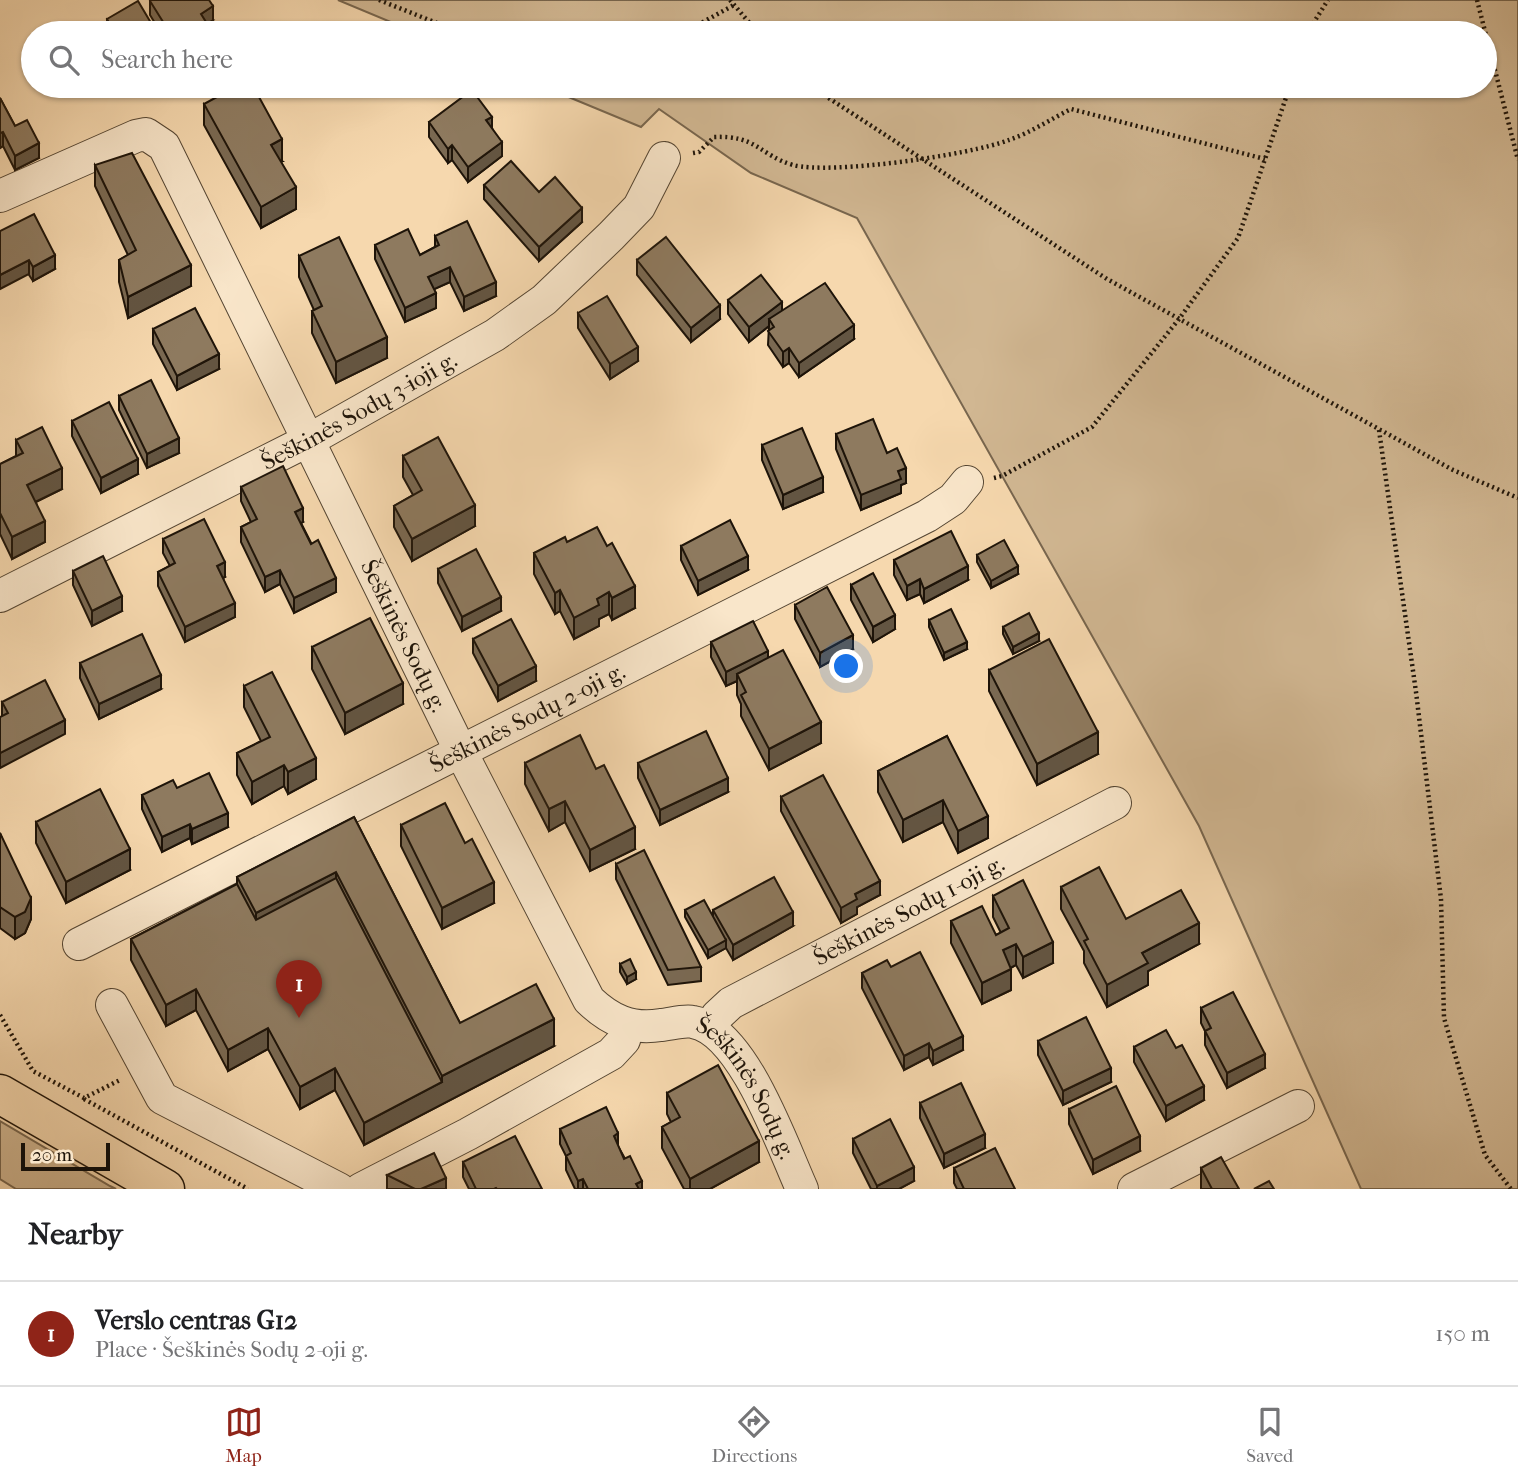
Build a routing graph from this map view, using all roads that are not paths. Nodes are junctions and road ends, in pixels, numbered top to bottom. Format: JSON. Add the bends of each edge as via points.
{"nodes":[{"id":1,"x":664,"y":158,"type":"dead end"},
{"id":2,"x":0,"y":196,"type":"edge"},
{"id":3,"x":309,"y":440,"type":"junction"},
{"id":4,"x":967,"y":482,"type":"road end"},
{"id":5,"x":0,"y":596,"type":"edge"},
{"id":6,"x":461,"y":752,"type":"junction"},
{"id":7,"x":1115,"y":803,"type":"dead end"},
{"id":8,"x":79,"y":944,"type":"dead end"},
{"id":9,"x":112,"y":1005,"type":"dead end"},
{"id":10,"x":628,"y":1025,"type":"junction"},
{"id":11,"x":711,"y":1028,"type":"junction"},
{"id":12,"x":0,"y":1094,"type":"edge"},
{"id":13,"x":1298,"y":1106,"type":"dead end"},
{"id":14,"x":165,"y":1189,"type":"edge"},
{"id":15,"x":339,"y":1189,"type":"edge"},
{"id":16,"x":360,"y":1189,"type":"edge"},
{"id":17,"x":802,"y":1189,"type":"edge"},
{"id":18,"x":1134,"y":1189,"type":"edge"}],
"edges":[{"from":1,"to":3,"type":"street","name":"Šeškinės Sodų 3-ioji g.","via":[[639,207],[544,300],[495,335]]},
{"from":2,"to":3,"type":"street","name":"Šeškinės Sodų g.","via":[[136,136],[156,138],[164,146]]},
{"from":3,"to":5,"type":"street","name":"Šeškinės Sodų 3-ioji g."},
{"from":3,"to":6,"type":"street","name":"Šeškinės Sodų g."},
{"from":4,"to":6,"type":"street","name":"Šeškinės Sodų 2-oji g.","via":[[953,499],[927,516]]},
{"from":6,"to":8,"type":"street","name":"Šeškinės Sodų 2-oji g."},
{"from":6,"to":10,"type":"street","name":"Šeškinės Sodų g.","via":[[589,1000],[613,1020]]},
{"from":7,"to":11,"type":"street","name":"Šeškinės Sodų 1-oji g.","via":[[731,1003]]},
{"from":9,"to":15,"type":"street","via":[[162,1098]]},
{"from":10,"to":11,"type":"street","name":"Šeškinės Sodų g.","via":[[692,1021]]},
{"from":10,"to":16,"type":"street","via":[[624,1040],[611,1054]]},
{"from":11,"to":17,"type":"street","name":"Šeškinės Sodų g.","via":[[747,1070]]},
{"from":12,"to":14,"type":"highway"},
{"from":13,"to":18,"type":"street"}]}
